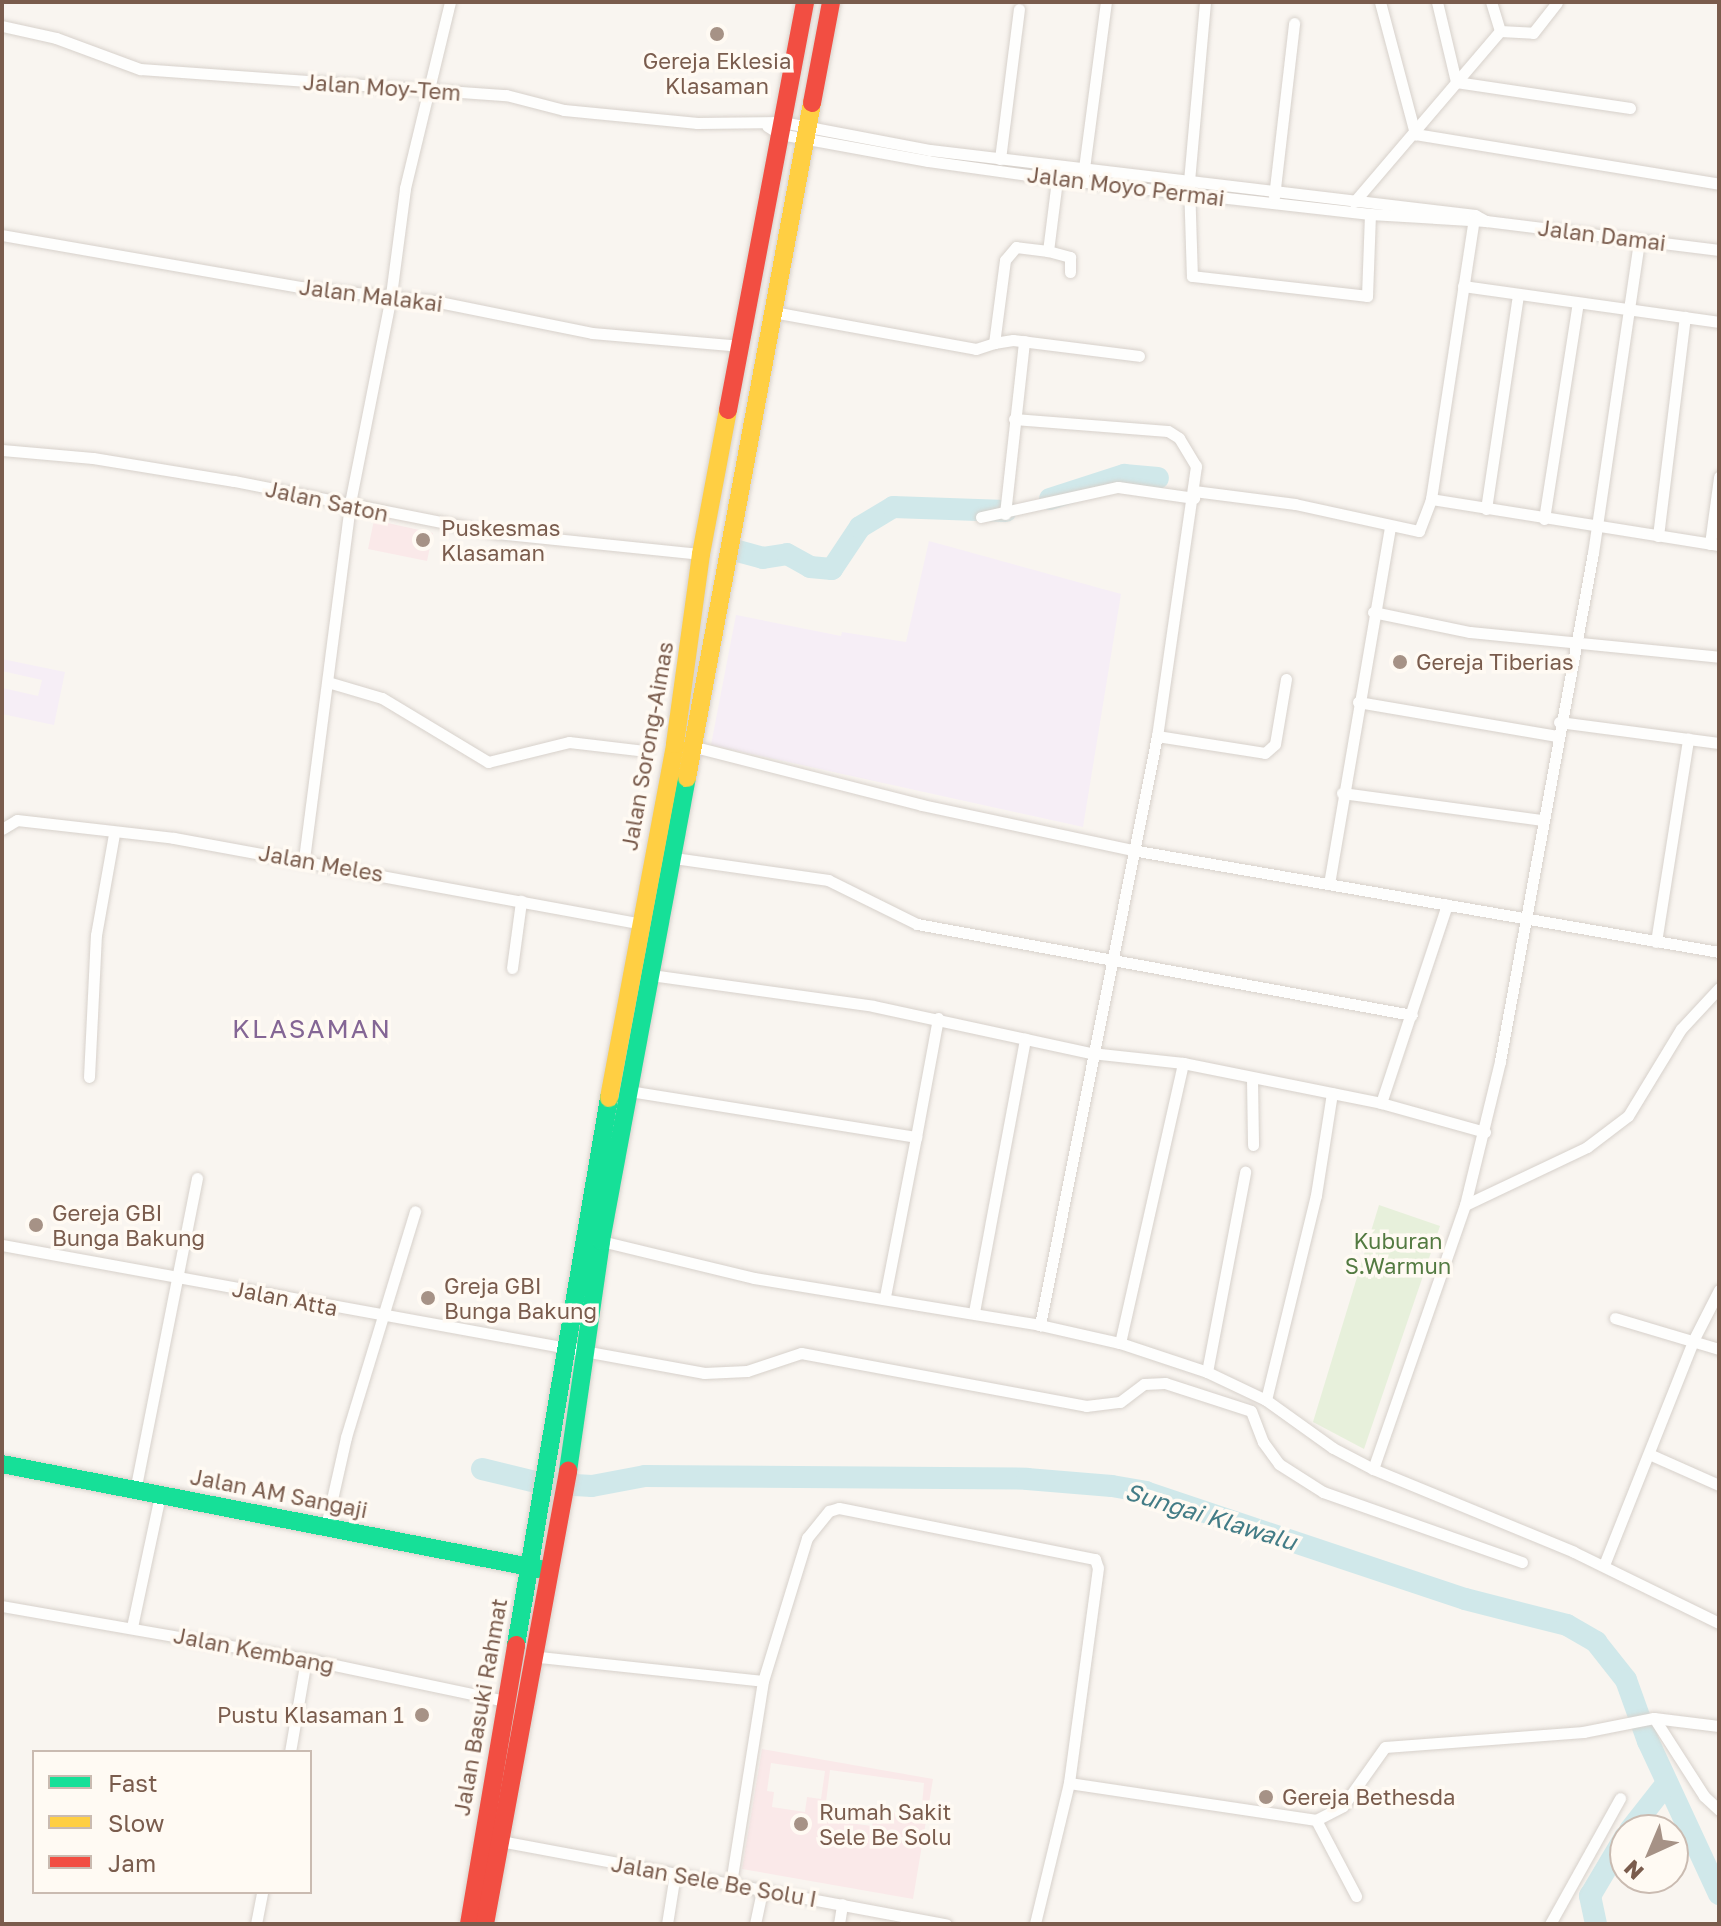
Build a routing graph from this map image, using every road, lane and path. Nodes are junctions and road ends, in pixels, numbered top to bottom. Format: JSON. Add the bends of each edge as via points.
{"nodes":[{"id":1,"x":450,"y":2,"type":"edge"},
{"id":2,"x":805,"y":2,"type":"edge"},
{"id":3,"x":831,"y":2,"type":"edge"},
{"id":4,"x":1106,"y":2,"type":"edge"},
{"id":5,"x":1205,"y":2,"type":"edge"},
{"id":6,"x":1380,"y":2,"type":"edge"},
{"id":7,"x":1437,"y":2,"type":"edge"},
{"id":8,"x":1491,"y":2,"type":"edge"},
{"id":9,"x":1557,"y":2,"type":"edge"},
{"id":10,"x":1019,"y":9,"type":"dead end"},
{"id":11,"x":1294,"y":23,"type":"dead end"},
{"id":12,"x":2,"y":26,"type":"edge"},
{"id":13,"x":1500,"y":31,"type":"junction"},
{"id":14,"x":800,"y":32,"type":"junction"},
{"id":15,"x":827,"y":38,"type":"junction"},
{"id":16,"x":1458,"y":83,"type":"junction"},
{"id":17,"x":428,"y":92,"type":"junction"},
{"id":18,"x":1630,"y":108,"type":"dead end"},
{"id":19,"x":777,"y":128,"type":"junction"},
{"id":20,"x":810,"y":133,"type":"junction"},
{"id":21,"x":1415,"y":134,"type":"junction"},
{"id":22,"x":1000,"y":159,"type":"junction"},
{"id":23,"x":1058,"y":173,"type":"junction"},
{"id":24,"x":1083,"y":176,"type":"junction"},
{"id":25,"x":1718,"y":183,"type":"edge"},
{"id":26,"x":1189,"y":188,"type":"junction"},
{"id":27,"x":1274,"y":198,"type":"junction"},
{"id":28,"x":1356,"y":200,"type":"junction"},
{"id":29,"x":1345,"y":211,"type":"junction"},
{"id":30,"x":1370,"y":214,"type":"junction"},
{"id":31,"x":1478,"y":220,"type":"junction"},
{"id":32,"x":2,"y":235,"type":"edge"},
{"id":33,"x":1639,"y":240,"type":"junction"},
{"id":34,"x":1719,"y":250,"type":"edge"},
{"id":35,"x":1048,"y":251,"type":"junction"},
{"id":36,"x":1070,"y":272,"type":"dead end"},
{"id":37,"x":1463,"y":286,"type":"junction"},
{"id":38,"x":1518,"y":294,"type":"junction"},
{"id":39,"x":391,"y":295,"type":"junction"},
{"id":40,"x":1578,"y":303,"type":"junction"},
{"id":41,"x":1632,"y":311,"type":"junction"},
{"id":42,"x":773,"y":312,"type":"junction"},
{"id":43,"x":1685,"y":317,"type":"junction"},
{"id":44,"x":1719,"y":322,"type":"edge"},
{"id":45,"x":1024,"y":341,"type":"junction"},
{"id":46,"x":994,"y":343,"type":"junction"},
{"id":47,"x":741,"y":346,"type":"junction"},
{"id":48,"x":1139,"y":356,"type":"dead end"},
{"id":49,"x":1014,"y":419,"type":"junction"},
{"id":50,"x":2,"y":450,"type":"edge"},
{"id":51,"x":1719,"y":477,"type":"edge"},
{"id":52,"x":1194,"y":495,"type":"junction"},
{"id":53,"x":1431,"y":499,"type":"junction"},
{"id":54,"x":350,"y":503,"type":"junction"},
{"id":55,"x":1486,"y":509,"type":"junction"},
{"id":56,"x":1004,"y":510,"type":"junction"},
{"id":57,"x":981,"y":517,"type":"dead end"},
{"id":58,"x":1544,"y":519,"type":"junction"},
{"id":59,"x":1390,"y":527,"type":"junction"},
{"id":60,"x":1596,"y":528,"type":"junction"},
{"id":61,"x":1658,"y":536,"type":"junction"},
{"id":62,"x":1714,"y":545,"type":"edge"},
{"id":63,"x":701,"y":554,"type":"junction"},
{"id":64,"x":1373,"y":612,"type":"junction"},
{"id":65,"x":1574,"y":639,"type":"junction"},
{"id":66,"x":1719,"y":657,"type":"edge"},
{"id":67,"x":1286,"y":679,"type":"dead end"},
{"id":68,"x":331,"y":683,"type":"junction"},
{"id":69,"x":1358,"y":702,"type":"junction"},
{"id":70,"x":1559,"y":722,"type":"junction"},
{"id":71,"x":1157,"y":736,"type":"junction"},
{"id":72,"x":1557,"y":736,"type":"junction"},
{"id":73,"x":1688,"y":739,"type":"junction"},
{"id":74,"x":1719,"y":743,"type":"edge"},
{"id":75,"x":684,"y":746,"type":"junction"},
{"id":76,"x":646,"y":751,"type":"dead end"},
{"id":77,"x":1342,"y":793,"type":"junction"},
{"id":78,"x":1541,"y":820,"type":"junction"},
{"id":79,"x":2,"y":829,"type":"edge"},
{"id":80,"x":114,"y":834,"type":"junction"},
{"id":81,"x":1132,"y":850,"type":"junction"},
{"id":82,"x":674,"y":858,"type":"junction"},
{"id":83,"x":304,"y":859,"type":"junction"},
{"id":84,"x":1329,"y":884,"type":"junction"},
{"id":85,"x":521,"y":901,"type":"junction"},
{"id":86,"x":1447,"y":905,"type":"junction"},
{"id":87,"x":1525,"y":918,"type":"junction"},
{"id":88,"x":639,"y":923,"type":"junction"},
{"id":89,"x":1656,"y":942,"type":"junction"},
{"id":90,"x":1719,"y":952,"type":"edge"},
{"id":91,"x":1109,"y":962,"type":"junction"},
{"id":92,"x":512,"y":968,"type":"dead end"},
{"id":93,"x":651,"y":975,"type":"junction"},
{"id":94,"x":1719,"y":988,"type":"edge"},
{"id":95,"x":1412,"y":1015,"type":"junction"},
{"id":96,"x":938,"y":1018,"type":"junction"},
{"id":97,"x":1025,"y":1039,"type":"junction"},
{"id":98,"x":1091,"y":1053,"type":"junction"},
{"id":99,"x":1183,"y":1063,"type":"junction"},
{"id":100,"x":89,"y":1077,"type":"dead end"},
{"id":101,"x":1252,"y":1079,"type":"junction"},
{"id":102,"x":629,"y":1091,"type":"junction"},
{"id":103,"x":1332,"y":1093,"type":"junction"},
{"id":104,"x":1381,"y":1103,"type":"junction"},
{"id":105,"x":1485,"y":1132,"type":"junction"},
{"id":106,"x":916,"y":1137,"type":"junction"},
{"id":107,"x":1253,"y":1145,"type":"dead end"},
{"id":108,"x":1245,"y":1172,"type":"dead end"},
{"id":109,"x":197,"y":1178,"type":"dead end"},
{"id":110,"x":1465,"y":1205,"type":"junction"},
{"id":111,"x":415,"y":1211,"type":"dead end"},
{"id":112,"x":601,"y":1241,"type":"junction"},
{"id":113,"x":2,"y":1245,"type":"edge"},
{"id":114,"x":177,"y":1278,"type":"junction"},
{"id":115,"x":1719,"y":1290,"type":"edge"},
{"id":116,"x":885,"y":1296,"type":"junction"},
{"id":117,"x":974,"y":1312,"type":"junction"},
{"id":118,"x":384,"y":1317,"type":"junction"},
{"id":119,"x":1615,"y":1318,"type":"dead end"},
{"id":120,"x":1040,"y":1325,"type":"junction"},
{"id":121,"x":1694,"y":1339,"type":"junction"},
{"id":122,"x":1120,"y":1343,"type":"junction"},
{"id":123,"x":1719,"y":1349,"type":"edge"},
{"id":124,"x":569,"y":1352,"type":"junction"},
{"id":125,"x":588,"y":1355,"type":"junction"},
{"id":126,"x":1207,"y":1372,"type":"junction"},
{"id":127,"x":1266,"y":1400,"type":"junction"},
{"id":128,"x":1649,"y":1454,"type":"junction"},
{"id":129,"x":2,"y":1464,"type":"edge"},
{"id":130,"x":1373,"y":1469,"type":"junction"},
{"id":131,"x":1719,"y":1485,"type":"edge"},
{"id":132,"x":135,"y":1491,"type":"junction"},
{"id":133,"x":160,"y":1495,"type":"junction"},
{"id":134,"x":543,"y":1499,"type":"joint"},
{"id":135,"x":562,"y":1504,"type":"joint"},
{"id":136,"x":326,"y":1526,"type":"junction"},
{"id":137,"x":1522,"y":1562,"type":"dead end"},
{"id":138,"x":1604,"y":1565,"type":"junction"},
{"id":139,"x":537,"y":1569,"type":"junction"},
{"id":140,"x":2,"y":1606,"type":"edge"},
{"id":141,"x":1719,"y":1623,"type":"edge"},
{"id":142,"x":132,"y":1627,"type":"junction"},
{"id":143,"x":530,"y":1656,"type":"junction"},
{"id":144,"x":306,"y":1659,"type":"junction"},
{"id":145,"x":763,"y":1681,"type":"junction"},
{"id":146,"x":505,"y":1701,"type":"junction"},
{"id":147,"x":1648,"y":1720,"type":"junction"},
{"id":148,"x":1719,"y":1726,"type":"edge"},
{"id":149,"x":290,"y":1750,"type":"edge"},
{"id":150,"x":1069,"y":1783,"type":"junction"},
{"id":151,"x":1620,"y":1798,"type":"dead end"},
{"id":152,"x":1719,"y":1810,"type":"edge"},
{"id":153,"x":1316,"y":1820,"type":"junction"},
{"id":154,"x":491,"y":1839,"type":"junction"},
{"id":155,"x":675,"y":1874,"type":"junction"},
{"id":156,"x":731,"y":1884,"type":"junction"},
{"id":157,"x":762,"y":1890,"type":"junction"},
{"id":158,"x":262,"y":1894,"type":"edge"},
{"id":159,"x":1356,"y":1896,"type":"dead end"},
{"id":160,"x":842,"y":1904,"type":"junction"},
{"id":161,"x":930,"y":1922,"type":"edge"},
{"id":162,"x":256,"y":1924,"type":"edge"},
{"id":163,"x":469,"y":1924,"type":"edge"},
{"id":164,"x":485,"y":1924,"type":"edge"},
{"id":165,"x":667,"y":1924,"type":"edge"},
{"id":166,"x":755,"y":1924,"type":"edge"},
{"id":167,"x":839,"y":1924,"type":"edge"},
{"id":168,"x":946,"y":1924,"type":"edge"},
{"id":169,"x":1035,"y":1924,"type":"edge"},
{"id":170,"x":1550,"y":1924,"type":"edge"}],
"edges":[{"from":1,"to":17,"type":"street"},
{"from":2,"to":14,"type":"highway","name":"Jalan Sorong-Aimas"},
{"from":3,"to":15,"type":"highway","name":"Jalan Sorong-Aimas"},
{"from":4,"to":24,"type":"street"},
{"from":5,"to":26,"type":"street"},
{"from":6,"to":21,"type":"street"},
{"from":7,"to":16,"type":"street"},
{"from":8,"to":13,"type":"street"},
{"from":9,"to":13,"type":"street","via":[[1533,33]]},
{"from":10,"to":22,"type":"street"},
{"from":11,"to":27,"type":"street"},
{"from":12,"to":17,"type":"street","name":"Jalan Moy-Tem","via":[[56,38],[140,69]]},
{"from":13,"to":16,"type":"street"},
{"from":14,"to":15,"type":"highway"},
{"from":14,"to":19,"type":"highway","name":"Jalan Sorong-Aimas"},
{"from":15,"to":20,"type":"highway","name":"Jalan Sorong-Aimas"},
{"from":16,"to":18,"type":"street"},
{"from":16,"to":21,"type":"street"},
{"from":17,"to":19,"type":"street","name":"Jalan Moy-Tem","via":[[506,95],[592,114]]},
{"from":17,"to":39,"type":"street","via":[[405,188]]},
{"from":19,"to":20,"type":"street","name":"Jalan Moyo Permai"},
{"from":19,"to":47,"type":"highway","name":"Jalan Sorong-Aimas"},
{"from":20,"to":22,"type":"street","name":"Jalan Moyo Permai"},
{"from":20,"to":23,"type":"street","name":"Jalan Moyo Permai"},
{"from":20,"to":42,"type":"highway","name":"Jalan Sorong-Aimas"},
{"from":21,"to":25,"type":"street"},
{"from":21,"to":28,"type":"street"},
{"from":22,"to":23,"type":"street","name":"Jalan Moyo Permai"},
{"from":23,"to":24,"type":"street","name":"Jalan Moyo Permai"},
{"from":23,"to":35,"type":"street"},
{"from":24,"to":26,"type":"street","name":"Jalan Moyo Permai"},
{"from":26,"to":27,"type":"street","name":"Jalan Moyo Permai"},
{"from":26,"to":30,"type":"street","via":[[1192,276],[1350,296],[1370,294]]},
{"from":27,"to":28,"type":"street","name":"Jalan Moyo Permai"},
{"from":27,"to":29,"type":"street","name":"Jalan Moyo Permai"},
{"from":28,"to":29,"type":"street"},
{"from":28,"to":31,"type":"street","name":"Jalan Moyo Permai"},
{"from":29,"to":30,"type":"street","name":"Jalan Moyo Permai"},
{"from":30,"to":31,"type":"street","name":"Jalan Moyo Permai"},
{"from":31,"to":33,"type":"street","name":"Jalan Damai"},
{"from":31,"to":37,"type":"street"},
{"from":32,"to":39,"type":"street","name":"Jalan Malakai","via":[[300,287]]},
{"from":33,"to":34,"type":"street","name":"Jalan Damai"},
{"from":33,"to":41,"type":"street"},
{"from":35,"to":36,"type":"street","via":[[1070,257]]},
{"from":35,"to":46,"type":"street","via":[[1010,250]]},
{"from":37,"to":38,"type":"street"},
{"from":37,"to":53,"type":"street"},
{"from":38,"to":40,"type":"street"},
{"from":38,"to":55,"type":"street"},
{"from":39,"to":47,"type":"street","name":"Jalan Malakai","via":[[592,333]]},
{"from":39,"to":54,"type":"street"},
{"from":40,"to":41,"type":"street"},
{"from":40,"to":58,"type":"street"},
{"from":41,"to":43,"type":"street"},
{"from":41,"to":60,"type":"street"},
{"from":42,"to":46,"type":"street","via":[[976,349]]},
{"from":42,"to":75,"type":"highway","name":"Jalan Sorong-Aimas"},
{"from":43,"to":44,"type":"street"},
{"from":43,"to":61,"type":"street"},
{"from":45,"to":46,"type":"street"},
{"from":45,"to":48,"type":"street"},
{"from":45,"to":49,"type":"street"},
{"from":47,"to":63,"type":"highway","name":"Jalan Sorong-Aimas"},
{"from":49,"to":52,"type":"street","via":[[1175,434],[1196,466]]},
{"from":49,"to":56,"type":"street"},
{"from":50,"to":54,"type":"street","name":"Jalan Saton","via":[[93,458]]},
{"from":51,"to":62,"type":"street"},
{"from":52,"to":56,"type":"street","via":[[1118,487]]},
{"from":52,"to":59,"type":"street","via":[[1295,504]]},
{"from":52,"to":71,"type":"street"},
{"from":53,"to":55,"type":"street"},
{"from":53,"to":59,"type":"street","via":[[1419,531]]},
{"from":54,"to":63,"type":"street","name":"Jalan Saton","via":[[497,533]]},
{"from":54,"to":68,"type":"street"},
{"from":55,"to":58,"type":"street"},
{"from":56,"to":57,"type":"street"},
{"from":58,"to":60,"type":"street"},
{"from":59,"to":64,"type":"street"},
{"from":60,"to":61,"type":"street"},
{"from":60,"to":65,"type":"street"},
{"from":61,"to":62,"type":"street"},
{"from":63,"to":75,"type":"highway","name":"Jalan Sorong-Aimas"},
{"from":64,"to":65,"type":"street","via":[[1470,632]]},
{"from":64,"to":69,"type":"street"},
{"from":65,"to":66,"type":"street"},
{"from":65,"to":70,"type":"street"},
{"from":67,"to":71,"type":"street","via":[[1275,744],[1265,753]]},
{"from":68,"to":76,"type":"street","via":[[382,698],[458,749],[488,762],[569,742]]},
{"from":68,"to":83,"type":"street"},
{"from":69,"to":72,"type":"street"},
{"from":69,"to":77,"type":"street"},
{"from":70,"to":72,"type":"street"},
{"from":70,"to":73,"type":"street"},
{"from":71,"to":81,"type":"street"},
{"from":72,"to":78,"type":"street"},
{"from":73,"to":74,"type":"street"},
{"from":73,"to":89,"type":"street"},
{"from":75,"to":81,"type":"street"},
{"from":75,"to":82,"type":"highway","name":"Jalan Sorong-Aimas"},
{"from":75,"to":88,"type":"highway","name":"Jalan Sorong-Aimas"},
{"from":77,"to":78,"type":"street"},
{"from":77,"to":84,"type":"street"},
{"from":78,"to":87,"type":"street"},
{"from":79,"to":80,"type":"street","name":"Jalan Meles","via":[[17,820]]},
{"from":80,"to":83,"type":"street","name":"Jalan Meles"},
{"from":80,"to":100,"type":"street","via":[[96,935]]},
{"from":81,"to":84,"type":"street"},
{"from":81,"to":91,"type":"street"},
{"from":82,"to":91,"type":"street","via":[[828,880],[917,924]]},
{"from":82,"to":93,"type":"highway","name":"Jalan Sorong-Aimas"},
{"from":83,"to":85,"type":"street","name":"Jalan Meles"},
{"from":84,"to":86,"type":"street"},
{"from":85,"to":88,"type":"street","name":"Jalan Meles"},
{"from":85,"to":92,"type":"street"},
{"from":86,"to":87,"type":"street"},
{"from":86,"to":95,"type":"street"},
{"from":87,"to":89,"type":"street"},
{"from":87,"to":105,"type":"street"},
{"from":88,"to":124,"type":"highway","name":"Jalan Sorong-Aimas"},
{"from":89,"to":90,"type":"street"},
{"from":91,"to":95,"type":"street","via":[[1335,997]]},
{"from":91,"to":98,"type":"street"},
{"from":93,"to":96,"type":"street"},
{"from":93,"to":102,"type":"highway","name":"Jalan Sorong-Aimas"},
{"from":94,"to":110,"type":"street","via":[[1681,1029],[1628,1116],[1587,1147]]},
{"from":95,"to":104,"type":"street"},
{"from":96,"to":97,"type":"street"},
{"from":96,"to":106,"type":"street"},
{"from":97,"to":98,"type":"street"},
{"from":97,"to":117,"type":"street"},
{"from":98,"to":99,"type":"street"},
{"from":98,"to":120,"type":"street"},
{"from":99,"to":101,"type":"street"},
{"from":99,"to":122,"type":"street"},
{"from":101,"to":103,"type":"street"},
{"from":101,"to":107,"type":"street"},
{"from":102,"to":106,"type":"street"},
{"from":102,"to":112,"type":"highway","name":"Jalan Sorong-Aimas"},
{"from":103,"to":104,"type":"street"},
{"from":103,"to":127,"type":"street","via":[[1316,1195]]},
{"from":104,"to":105,"type":"street"},
{"from":105,"to":110,"type":"street"},
{"from":106,"to":116,"type":"street"},
{"from":108,"to":126,"type":"street"},
{"from":109,"to":114,"type":"street"},
{"from":110,"to":130,"type":"street"},
{"from":111,"to":118,"type":"street"},
{"from":112,"to":116,"type":"street","via":[[754,1278]]},
{"from":112,"to":125,"type":"highway","name":"Jalan Sorong-Aimas"},
{"from":113,"to":114,"type":"street","name":"Jalan Atta"},
{"from":114,"to":118,"type":"street","name":"Jalan Atta"},
{"from":114,"to":132,"type":"street"},
{"from":115,"to":121,"type":"street"},
{"from":116,"to":117,"type":"street"},
{"from":117,"to":120,"type":"street"},
{"from":118,"to":124,"type":"street","name":"Jalan Atta"},
{"from":118,"to":136,"type":"street","via":[[346,1437]]},
{"from":119,"to":121,"type":"street"},
{"from":120,"to":122,"type":"street"},
{"from":121,"to":123,"type":"street"},
{"from":121,"to":128,"type":"street"},
{"from":122,"to":126,"type":"street"},
{"from":124,"to":125,"type":"street","name":"Jalan Atta"},
{"from":124,"to":134,"type":"highway","name":"Jalan Sorong-Aimas"},
{"from":125,"to":135,"type":"highway","name":"Jalan Sorong-Aimas"},
{"from":125,"to":137,"type":"street","name":"Jalan Atta","via":[[728,1375],[801,1353],[1086,1406],[1120,1402],[1144,1384],[1165,1383],[1251,1411],[1279,1464],[1323,1492]]},
{"from":126,"to":127,"type":"street"},
{"from":127,"to":130,"type":"street","via":[[1333,1448]]},
{"from":128,"to":131,"type":"street"},
{"from":128,"to":138,"type":"street"},
{"from":129,"to":132,"type":"highway","name":"Jalan AM Sangaji"},
{"from":130,"to":138,"type":"street"},
{"from":132,"to":133,"type":"highway","name":"Jalan AM Sangaji"},
{"from":133,"to":136,"type":"highway","name":"Jalan AM Sangaji"},
{"from":133,"to":142,"type":"street"},
{"from":134,"to":139,"type":"highway","name":"Jalan Basuki Rahmat"},
{"from":135,"to":139,"type":"highway","name":"Jalan Basuki Rahmat"},
{"from":136,"to":139,"type":"highway","name":"Jalan AM Sangaji"},
{"from":138,"to":141,"type":"street"},
{"from":139,"to":143,"type":"highway","name":"Jalan Basuki Rahmat"},
{"from":139,"to":146,"type":"highway","name":"Jalan Basuki Rahmat"},
{"from":140,"to":142,"type":"street","name":"Jalan Kembang"},
{"from":142,"to":144,"type":"street","name":"Jalan Kembang"},
{"from":143,"to":145,"type":"street"},
{"from":143,"to":154,"type":"highway","name":"Jalan Basuki Rahmat"},
{"from":144,"to":146,"type":"street","name":"Jalan Kembang"},
{"from":144,"to":149,"type":"street"},
{"from":145,"to":150,"type":"street","via":[[807,1538],[829,1511],[839,1508],[1095,1559],[1098,1568]]},
{"from":145,"to":156,"type":"street"},
{"from":146,"to":154,"type":"highway","name":"Jalan Basuki Rahmat"},
{"from":147,"to":148,"type":"street"},
{"from":147,"to":152,"type":"street"},
{"from":147,"to":153,"type":"street","via":[[1385,1747],[1343,1806]]},
{"from":150,"to":153,"type":"street"},
{"from":150,"to":169,"type":"street"},
{"from":151,"to":170,"type":"street"},
{"from":153,"to":159,"type":"street"},
{"from":154,"to":155,"type":"street","name":"Jalan Sele Be Solu I"},
{"from":154,"to":163,"type":"highway","name":"Jalan Basuki Rahmat"},
{"from":154,"to":164,"type":"highway","name":"Jalan Basuki Rahmat"},
{"from":155,"to":156,"type":"street","name":"Jalan Sele Be Solu I"},
{"from":155,"to":165,"type":"street"},
{"from":156,"to":157,"type":"street","name":"Jalan Sele Be Solu I"},
{"from":157,"to":160,"type":"street","name":"Jalan Sele Be Solu I"},
{"from":157,"to":166,"type":"street"},
{"from":158,"to":162,"type":"street"},
{"from":160,"to":161,"type":"street","name":"Jalan Sele Be Solu I"},
{"from":160,"to":167,"type":"street"},
{"from":161,"to":168,"type":"street","name":"Jalan Sele Be Solu I"}]}
